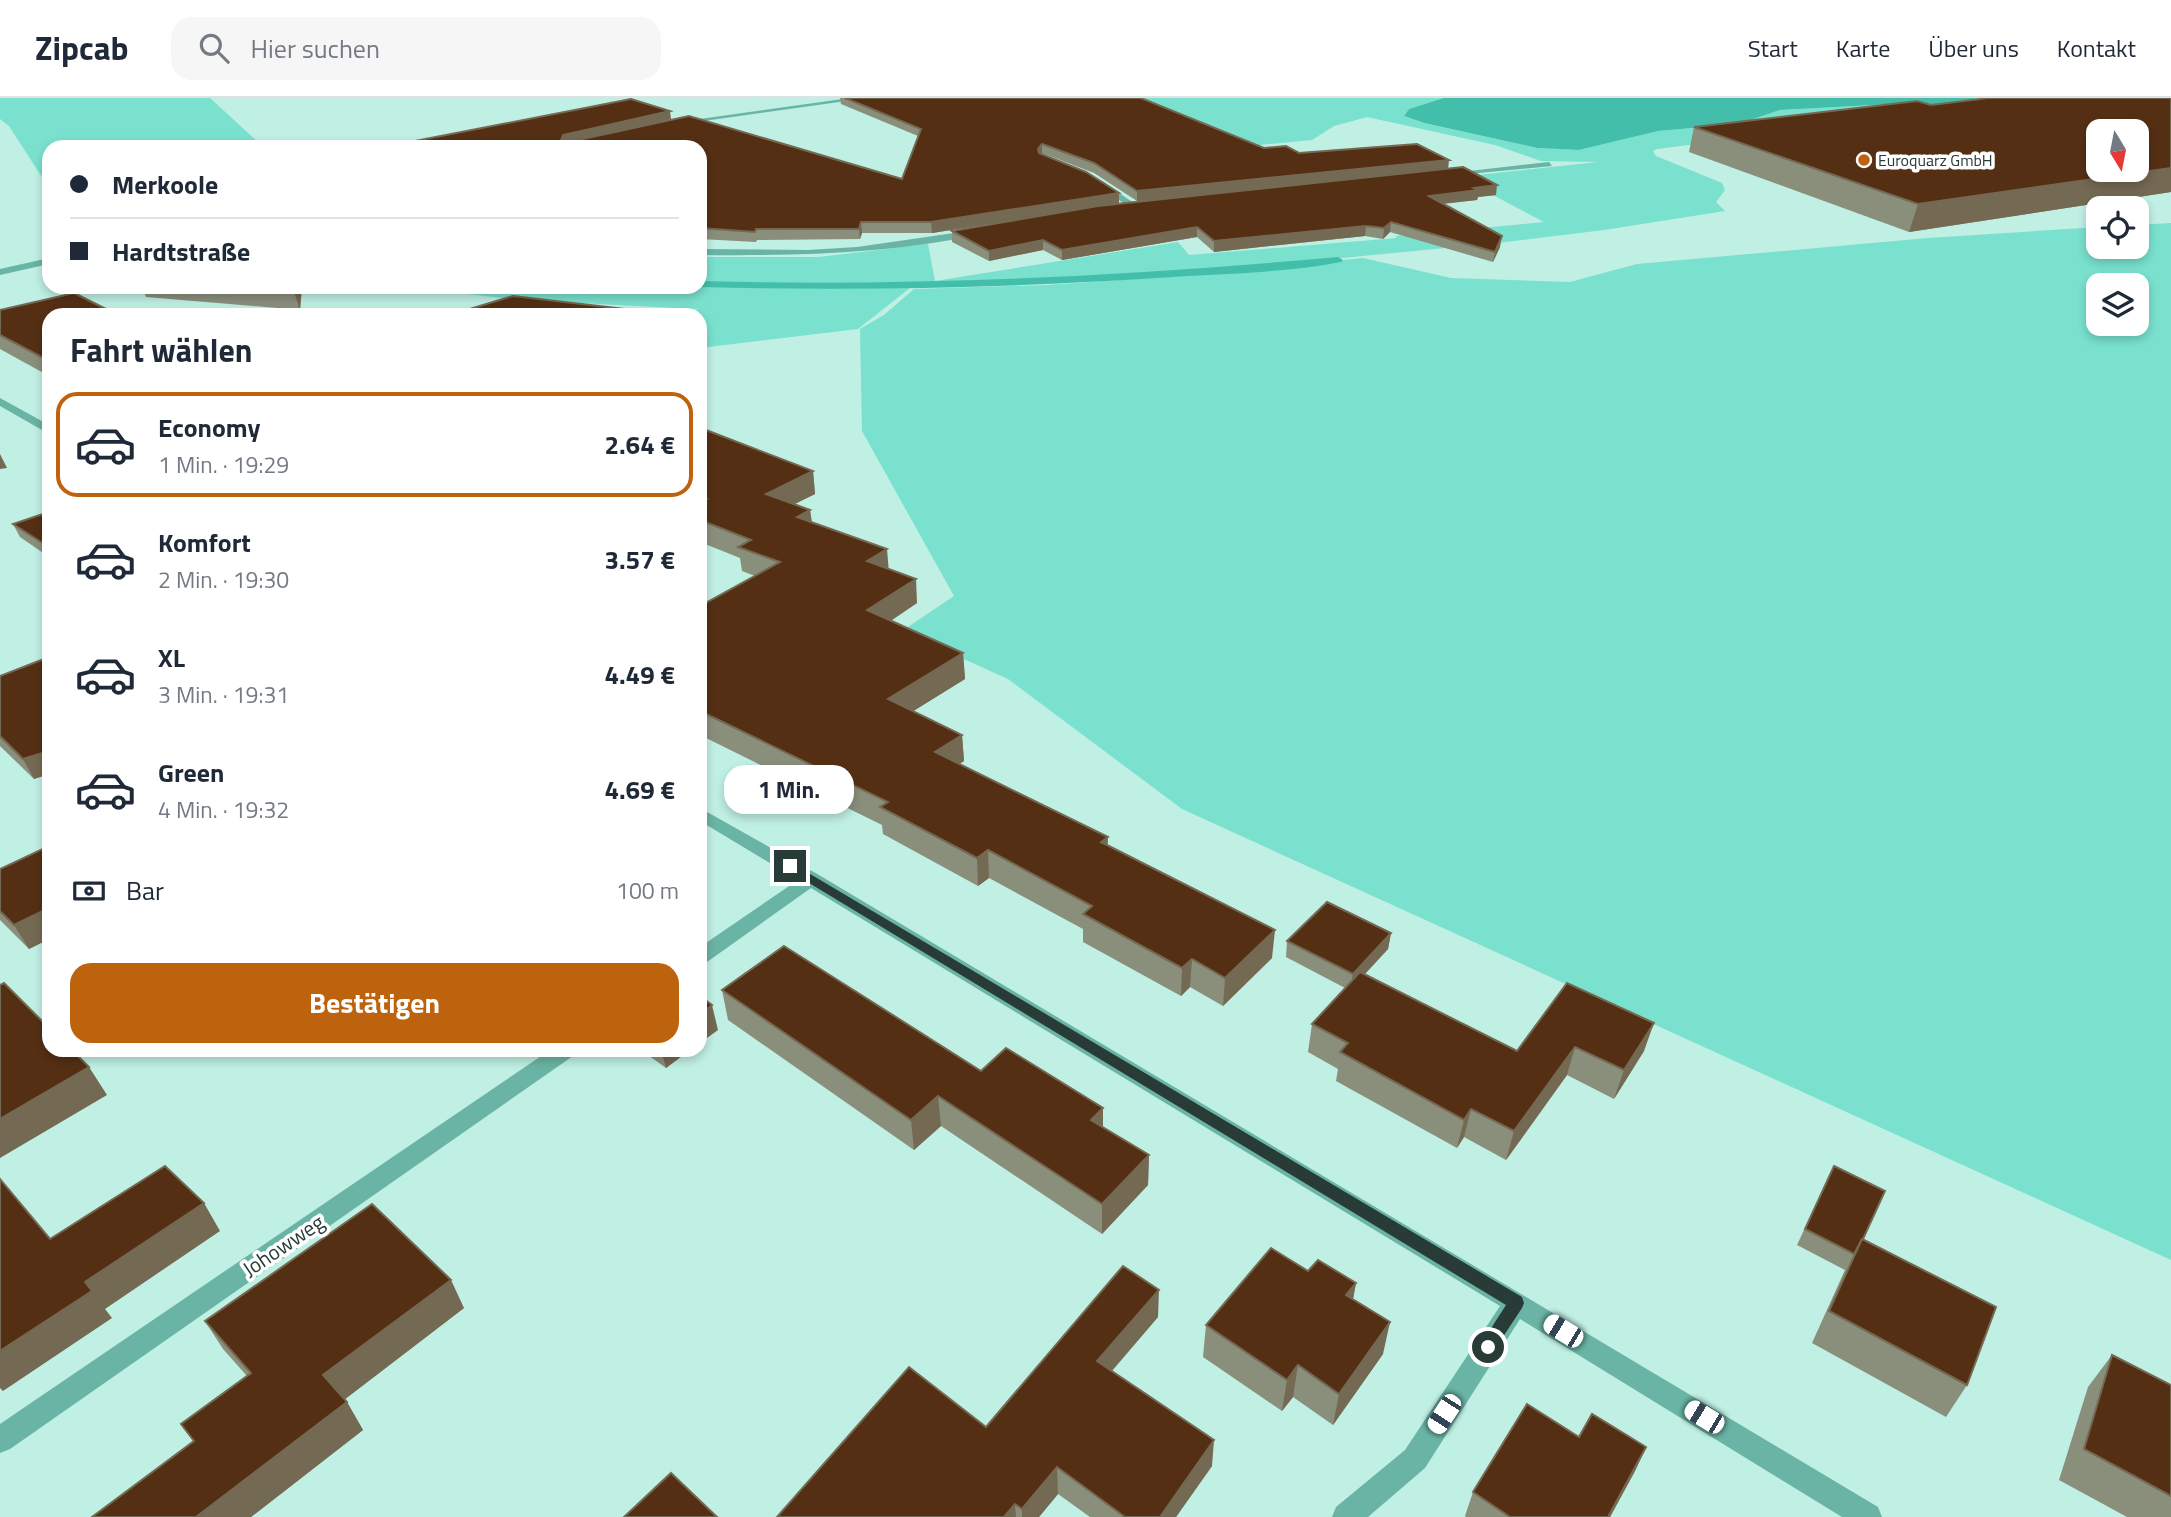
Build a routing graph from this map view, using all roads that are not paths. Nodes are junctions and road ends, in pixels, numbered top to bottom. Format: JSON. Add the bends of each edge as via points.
{"nodes":[{"id":1,"x":865,"y":98,"type":"edge"},
{"id":2,"x":670,"y":124,"type":"edge"},
{"id":3,"x":1549,"y":164,"type":"dead end"},
{"id":4,"x":1440,"y":175,"type":"edge"},
{"id":5,"x":1090,"y":177,"type":"edge"},
{"id":6,"x":1147,"y":205,"type":"edge"},
{"id":7,"x":1134,"y":206,"type":"junction"},
{"id":8,"x":1122,"y":207,"type":"edge"},
{"id":9,"x":980,"y":232,"type":"edge"},
{"id":10,"x":707,"y":252,"type":"edge"},
{"id":11,"x":42,"y":263,"type":"edge"},
{"id":12,"x":0,"y":272,"type":"edge"},
{"id":13,"x":0,"y":401,"type":"edge"},
{"id":14,"x":42,"y":426,"type":"edge"},
{"id":15,"x":707,"y":817,"type":"edge"},
{"id":16,"x":812,"y":879,"type":"junction"},
{"id":17,"x":707,"y":952,"type":"edge"},
{"id":18,"x":556,"y":1057,"type":"edge"},
{"id":19,"x":1516,"y":1303,"type":"junction"},
{"id":20,"x":0,"y":1440,"type":"edge"},
{"id":21,"x":1346,"y":1517,"type":"edge"},
{"id":22,"x":1868,"y":1517,"type":"edge"}],
"edges":[{"from":1,"to":2,"type":"street"},
{"from":3,"to":4,"type":"street"},
{"from":5,"to":7,"type":"street"},
{"from":6,"to":7,"type":"street"},
{"from":7,"to":8,"type":"street"},
{"from":9,"to":10,"type":"street","via":[[857,250]]},
{"from":11,"to":12,"type":"street"},
{"from":13,"to":14,"type":"street"},
{"from":15,"to":16,"type":"street"},
{"from":16,"to":17,"type":"street"},
{"from":16,"to":19,"type":"street"},
{"from":18,"to":20,"type":"street","name":"Johowweg"},
{"from":19,"to":21,"type":"street","via":[[1415,1459]]},
{"from":19,"to":22,"type":"street"}]}
